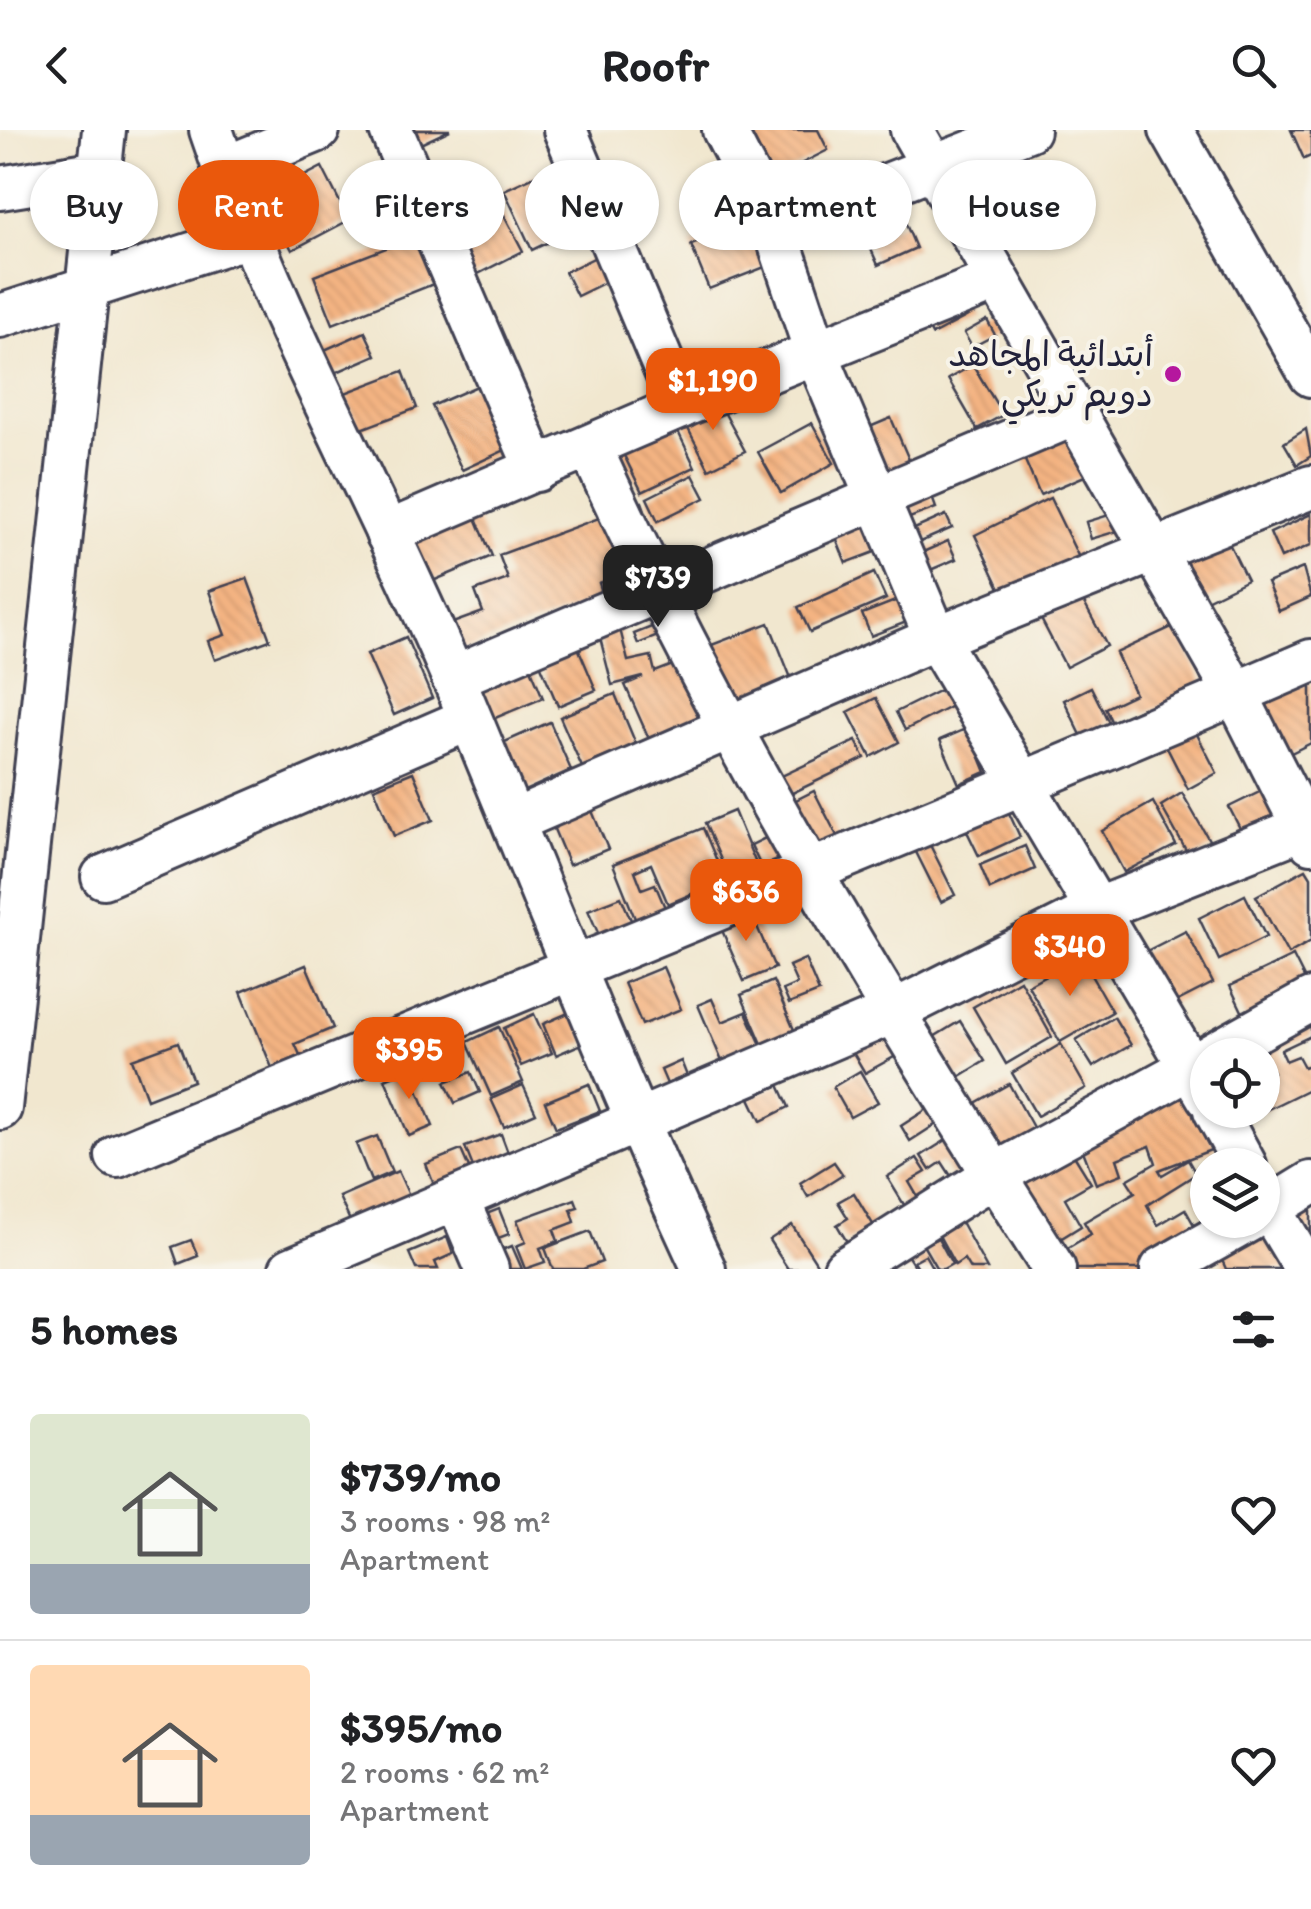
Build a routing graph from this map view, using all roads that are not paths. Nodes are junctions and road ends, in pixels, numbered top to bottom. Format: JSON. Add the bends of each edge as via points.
{"nodes":[{"id":1,"x":104,"y":130,"type":"edge"},
{"id":2,"x":318,"y":130,"type":"edge"},
{"id":3,"x":391,"y":130,"type":"edge"},
{"id":4,"x":566,"y":130,"type":"edge"},
{"id":5,"x":724,"y":130,"type":"edge"},
{"id":6,"x":912,"y":130,"type":"edge"},
{"id":7,"x":1028,"y":130,"type":"edge"},
{"id":8,"x":1171,"y":130,"type":"edge"},
{"id":9,"x":217,"y":149,"type":"edge"},
{"id":10,"x":101,"y":160,"type":"edge"},
{"id":11,"x":739,"y":160,"type":"edge"},
{"id":12,"x":957,"y":160,"type":"edge"},
{"id":13,"x":932,"y":168,"type":"edge"},
{"id":14,"x":30,"y":183,"type":"edge"},
{"id":15,"x":0,"y":188,"type":"edge"},
{"id":16,"x":93,"y":250,"type":"edge"},
{"id":17,"x":204,"y":250,"type":"edge"},
{"id":18,"x":255,"y":250,"type":"edge"},
{"id":19,"x":782,"y":250,"type":"edge"},
{"id":20,"x":979,"y":250,"type":"edge"},
{"id":21,"x":996,"y":280,"type":"junction"},
{"id":22,"x":90,"y":286,"type":"junction"},
{"id":23,"x":0,"y":316,"type":"edge"},
{"id":24,"x":1298,"y":326,"type":"edge"},
{"id":25,"x":817,"y":355,"type":"junction"},
{"id":26,"x":1311,"y":375,"type":"edge"},
{"id":27,"x":681,"y":407,"type":"junction"},
{"id":28,"x":1075,"y":414,"type":"junction"},
{"id":29,"x":590,"y":447,"type":"junction"},
{"id":30,"x":537,"y":470,"type":"junction"},
{"id":31,"x":1311,"y":487,"type":"edge"},
{"id":32,"x":876,"y":500,"type":"junction"},
{"id":33,"x":388,"y":533,"type":"junction"},
{"id":34,"x":1152,"y":553,"type":"junction"},
{"id":35,"x":656,"y":590,"type":"junction"},
{"id":36,"x":936,"y":638,"type":"junction"},
{"id":37,"x":1311,"y":662,"type":"edge"},
{"id":38,"x":453,"y":678,"type":"junction"},
{"id":39,"x":1236,"y":694,"type":"junction"},
{"id":40,"x":469,"y":719,"type":"junction"},
{"id":41,"x":732,"y":727,"type":"junction"},
{"id":42,"x":1026,"y":784,"type":"junction"},
{"id":43,"x":516,"y":820,"type":"junction"},
{"id":44,"x":1307,"y":835,"type":"edge"},
{"id":45,"x":812,"y":868,"type":"junction"},
{"id":46,"x":103,"y":876,"type":"dead end"},
{"id":47,"x":1096,"y":910,"type":"junction"},
{"id":48,"x":572,"y":967,"type":"junction"},
{"id":49,"x":1311,"y":1000,"type":"edge"},
{"id":50,"x":894,"y":1012,"type":"junction"},
{"id":51,"x":1253,"y":1038,"type":"edge"},
{"id":52,"x":1190,"y":1047,"type":"edge"},
{"id":53,"x":1190,"y":1077,"type":"edge"},
{"id":54,"x":0,"y":1108,"type":"edge"},
{"id":55,"x":636,"y":1125,"type":"junction"},
{"id":56,"x":117,"y":1156,"type":"dead end"},
{"id":57,"x":994,"y":1176,"type":"junction"},
{"id":58,"x":1311,"y":1183,"type":"edge"},
{"id":59,"x":457,"y":1199,"type":"junction"},
{"id":60,"x":1280,"y":1199,"type":"edge"},
{"id":61,"x":1280,"y":1234,"type":"edge"},
{"id":62,"x":1213,"y":1238,"type":"edge"},
{"id":63,"x":291,"y":1269,"type":"edge"},
{"id":64,"x":487,"y":1269,"type":"edge"},
{"id":65,"x":704,"y":1269,"type":"edge"},
{"id":66,"x":845,"y":1269,"type":"edge"},
{"id":67,"x":1054,"y":1269,"type":"edge"},
{"id":68,"x":1162,"y":1269,"type":"edge"},
{"id":69,"x":1306,"y":1269,"type":"edge"}],
"edges":[{"from":1,"to":10,"type":"street"},
{"from":2,"to":9,"type":"street"},
{"from":3,"to":30,"type":"street"},
{"from":4,"to":27,"type":"street"},
{"from":5,"to":11,"type":"street"},
{"from":6,"to":13,"type":"street"},
{"from":7,"to":12,"type":"street"},
{"from":8,"to":24,"type":"street"},
{"from":14,"to":15,"type":"street"},
{"from":16,"to":22,"type":"street"},
{"from":17,"to":22,"type":"street"},
{"from":18,"to":33,"type":"street"},
{"from":19,"to":25,"type":"street"},
{"from":20,"to":21,"type":"street"},
{"from":21,"to":25,"type":"street"},
{"from":21,"to":28,"type":"street"},
{"from":22,"to":23,"type":"street"},
{"from":22,"to":54,"type":"street"},
{"from":24,"to":26,"type":"street"},
{"from":25,"to":27,"type":"street"},
{"from":25,"to":32,"type":"street"},
{"from":27,"to":29,"type":"street"},
{"from":28,"to":32,"type":"street"},
{"from":28,"to":34,"type":"street"},
{"from":29,"to":30,"type":"street"},
{"from":29,"to":35,"type":"street"},
{"from":30,"to":33,"type":"street"},
{"from":31,"to":34,"type":"street"},
{"from":32,"to":35,"type":"street"},
{"from":32,"to":36,"type":"street"},
{"from":33,"to":38,"type":"street"},
{"from":34,"to":36,"type":"street"},
{"from":34,"to":39,"type":"street"},
{"from":35,"to":38,"type":"street"},
{"from":35,"to":41,"type":"street"},
{"from":36,"to":41,"type":"street"},
{"from":36,"to":42,"type":"street"},
{"from":37,"to":39,"type":"street"},
{"from":38,"to":40,"type":"street"},
{"from":39,"to":42,"type":"street"},
{"from":39,"to":44,"type":"street"},
{"from":40,"to":43,"type":"street"},
{"from":40,"to":46,"type":"street"},
{"from":41,"to":43,"type":"street"},
{"from":41,"to":45,"type":"street"},
{"from":42,"to":45,"type":"street"},
{"from":42,"to":47,"type":"street"},
{"from":43,"to":48,"type":"street"},
{"from":44,"to":47,"type":"street"},
{"from":45,"to":48,"type":"street"},
{"from":45,"to":50,"type":"street"},
{"from":47,"to":50,"type":"street"},
{"from":47,"to":52,"type":"street"},
{"from":48,"to":55,"type":"street"},
{"from":48,"to":56,"type":"street"},
{"from":49,"to":51,"type":"street"},
{"from":50,"to":55,"type":"street"},
{"from":50,"to":57,"type":"street"},
{"from":53,"to":57,"type":"street"},
{"from":55,"to":59,"type":"street"},
{"from":55,"to":65,"type":"street"},
{"from":57,"to":66,"type":"street"},
{"from":57,"to":67,"type":"street"},
{"from":58,"to":60,"type":"street"},
{"from":59,"to":63,"type":"street"},
{"from":59,"to":64,"type":"street"},
{"from":61,"to":69,"type":"street"},
{"from":62,"to":68,"type":"street"}]}
